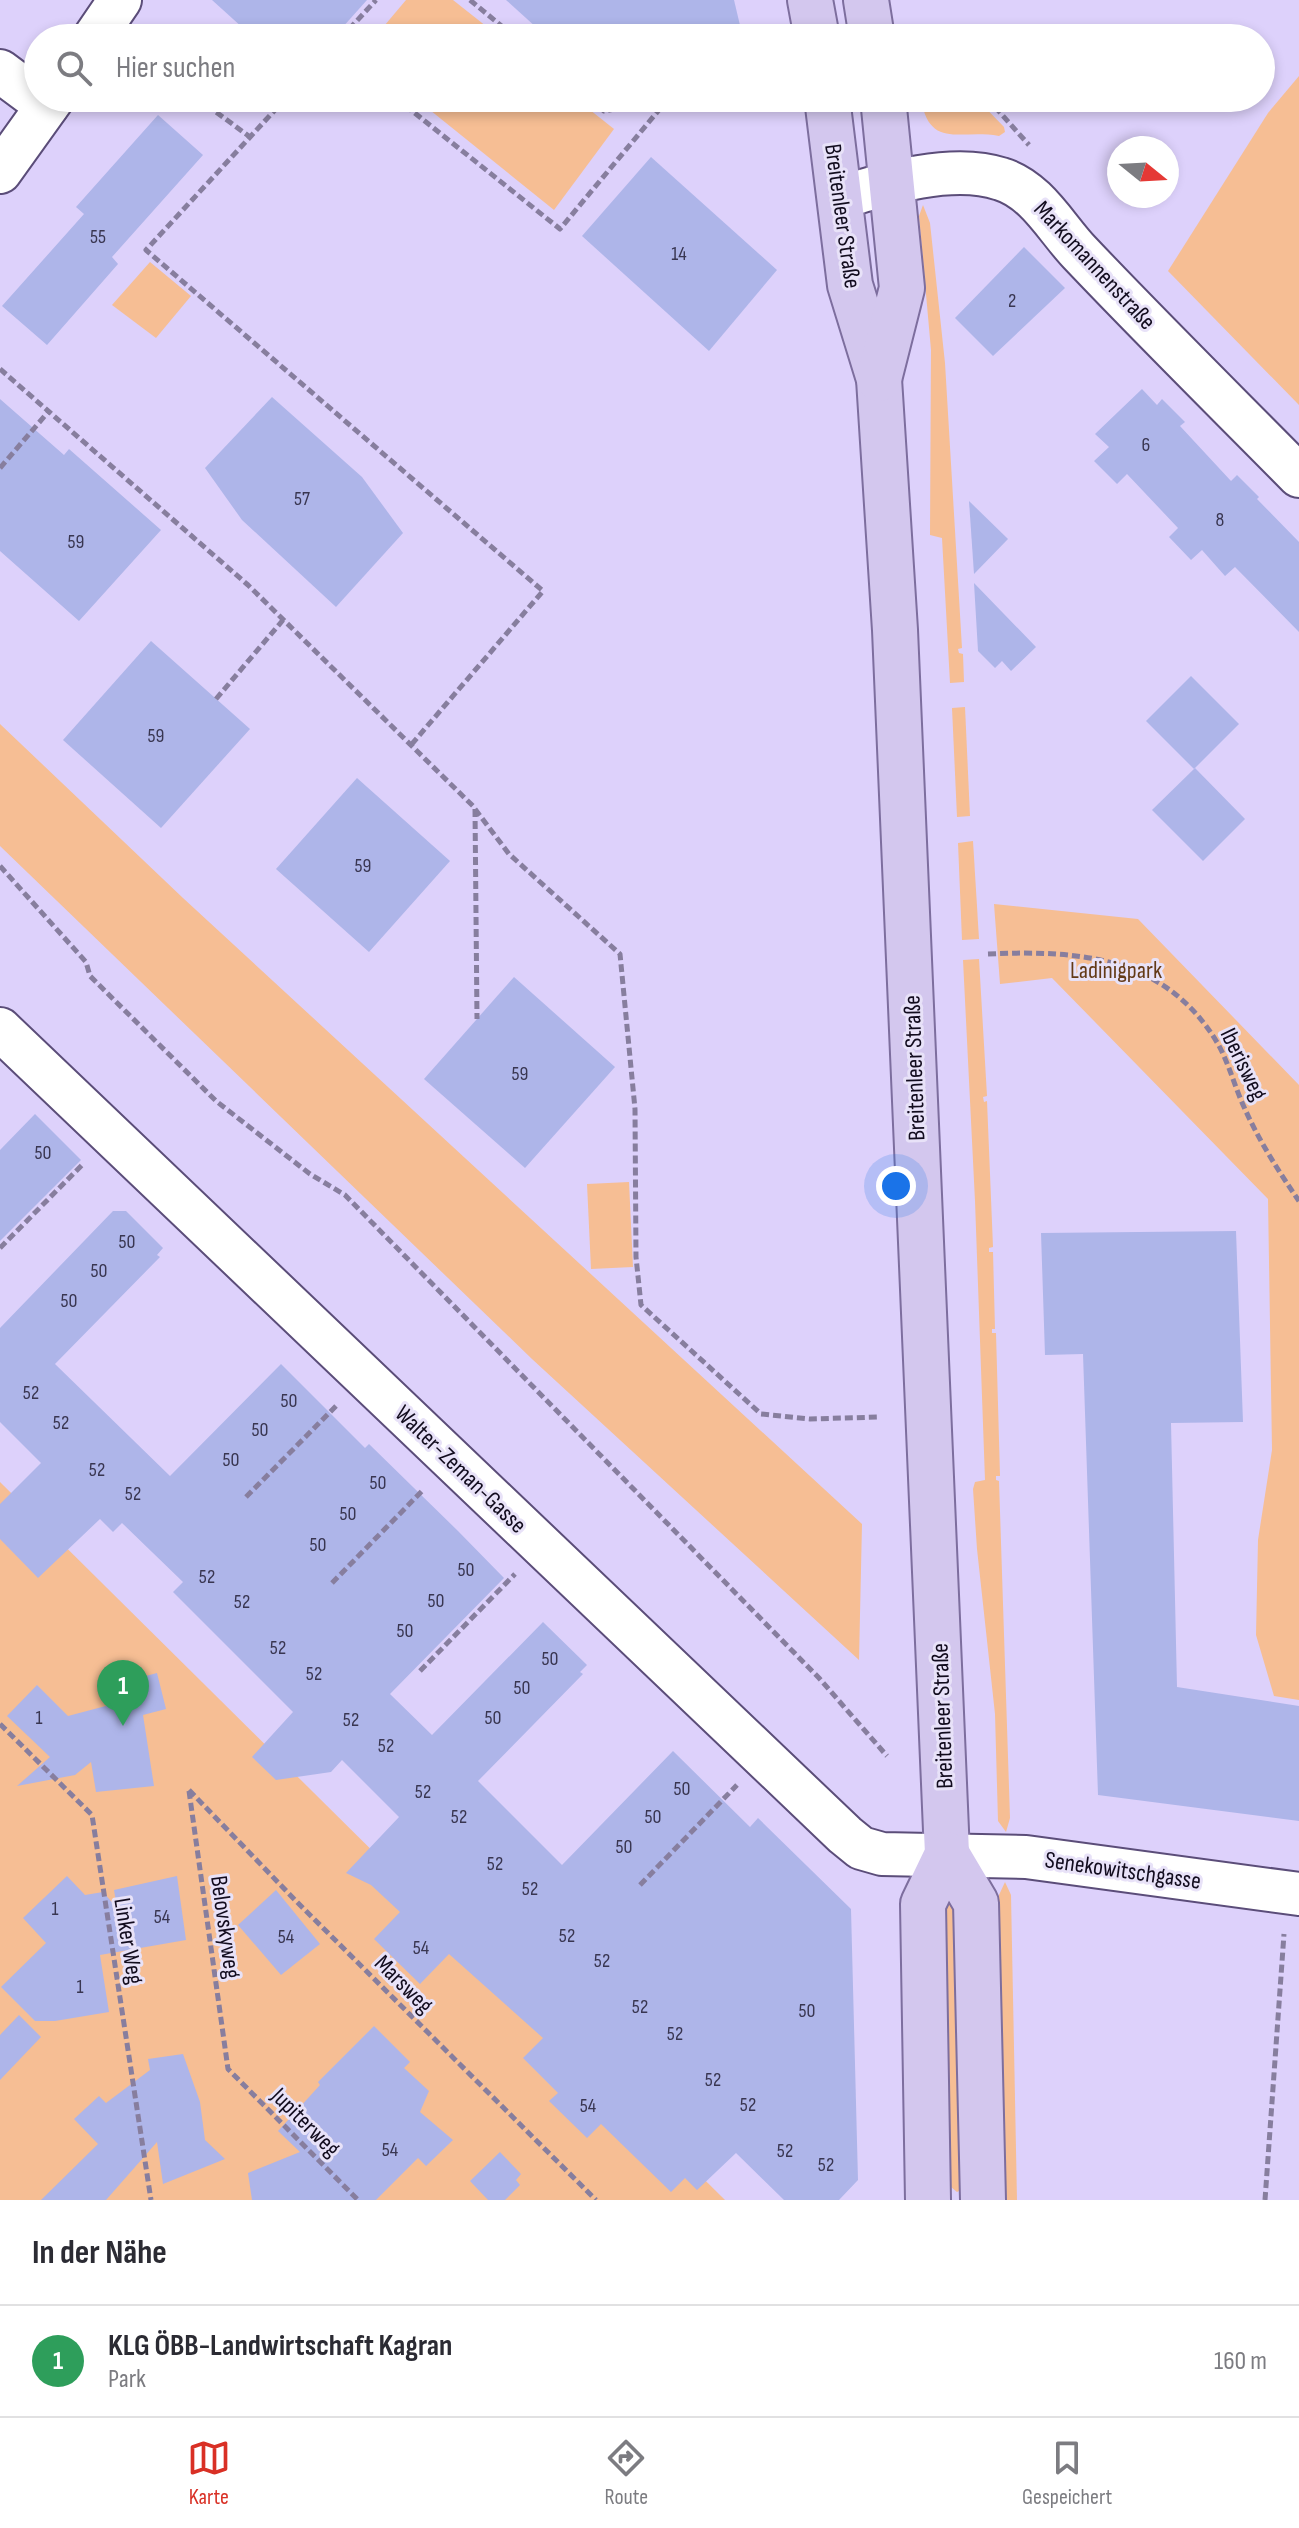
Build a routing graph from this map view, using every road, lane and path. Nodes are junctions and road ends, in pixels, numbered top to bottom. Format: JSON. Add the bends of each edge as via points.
{"nodes":[{"id":1,"x":120,"y":0,"type":"edge"},
{"id":2,"x":376,"y":0,"type":"edge"},
{"id":3,"x":470,"y":0,"type":"edge"},
{"id":4,"x":810,"y":0,"type":"edge"},
{"id":5,"x":866,"y":0,"type":"edge"},
{"id":6,"x":104,"y":24,"type":"edge"},
{"id":7,"x":354,"y":24,"type":"edge"},
{"id":8,"x":499,"y":24,"type":"edge"},
{"id":9,"x":814,"y":24,"type":"edge"},
{"id":10,"x":870,"y":24,"type":"edge"},
{"id":11,"x":0,"y":71,"type":"edge"},
{"id":12,"x":24,"y":86,"type":"edge"},
{"id":13,"x":43,"y":112,"type":"edge"},
{"id":14,"x":216,"y":112,"type":"edge"},
{"id":15,"x":273,"y":112,"type":"edge"},
{"id":16,"x":414,"y":112,"type":"edge"},
{"id":17,"x":660,"y":112,"type":"edge"},
{"id":18,"x":829,"y":112,"type":"edge"},
{"id":19,"x":885,"y":112,"type":"edge"},
{"id":20,"x":999,"y":112,"type":"edge"},
{"id":21,"x":250,"y":137,"type":"junction"},
{"id":22,"x":1038,"y":156,"type":"dead end"},
{"id":23,"x":0,"y":172,"type":"edge"},
{"id":24,"x":892,"y":181,"type":"junction"},
{"id":25,"x":840,"y":198,"type":"junction"},
{"id":26,"x":0,"y":369,"type":"edge"},
{"id":27,"x":879,"y":379,"type":"junction"},
{"id":28,"x":49,"y":411,"type":"junction"},
{"id":29,"x":0,"y":468,"type":"edge"},
{"id":30,"x":1299,"y":476,"type":"edge"},
{"id":31,"x":283,"y":620,"type":"junction"},
{"id":32,"x":216,"y":699,"type":"dead end"},
{"id":33,"x":411,"y":745,"type":"junction"},
{"id":34,"x":475,"y":808,"type":"junction"},
{"id":35,"x":0,"y":866,"type":"edge"},
{"id":36,"x":988,"y":954,"type":"dead end"},
{"id":37,"x":477,"y":1019,"type":"dead end"},
{"id":38,"x":0,"y":1029,"type":"edge"},
{"id":39,"x":111,"y":1135,"type":"junction"},
{"id":40,"x":1299,"y":1201,"type":"edge"},
{"id":41,"x":0,"y":1248,"type":"edge"},
{"id":42,"x":364,"y":1377,"type":"junction"},
{"id":43,"x":879,"y":1417,"type":"dead end"},
{"id":44,"x":452,"y":1460,"type":"junction"},
{"id":45,"x":246,"y":1497,"type":"dead end"},
{"id":46,"x":542,"y":1546,"type":"junction"},
{"id":47,"x":332,"y":1583,"type":"dead end"},
{"id":48,"x":420,"y":1671,"type":"dead end"},
{"id":49,"x":0,"y":1724,"type":"edge"},
{"id":50,"x":887,"y":1756,"type":"dead end"},
{"id":51,"x":764,"y":1757,"type":"junction"},
{"id":52,"x":189,"y":1790,"type":"joint"},
{"id":53,"x":947,"y":1854,"type":"junction"},
{"id":54,"x":640,"y":1885,"type":"dead end"},
{"id":55,"x":1293,"y":1893,"type":"edge"},
{"id":56,"x":228,"y":2069,"type":"joint"},
{"id":57,"x":151,"y":2200,"type":"edge"},
{"id":58,"x":358,"y":2200,"type":"edge"},
{"id":59,"x":596,"y":2200,"type":"edge"},
{"id":60,"x":928,"y":2200,"type":"edge"},
{"id":61,"x":983,"y":2200,"type":"edge"},
{"id":62,"x":1265,"y":2200,"type":"edge"}],
"edges":[{"from":1,"to":6,"type":"street"},
{"from":2,"to":7,"type":"path"},
{"from":3,"to":8,"type":"path"},
{"from":4,"to":9,"type":"main road"},
{"from":5,"to":10,"type":"main road"},
{"from":11,"to":12,"type":"street"},
{"from":13,"to":23,"type":"street"},
{"from":14,"to":21,"type":"path"},
{"from":15,"to":21,"type":"path"},
{"from":16,"to":17,"type":"path","via":[[560,229]]},
{"from":18,"to":25,"type":"main road","name":"Breitenleer Straße"},
{"from":19,"to":24,"type":"main road","name":"Breitenleer Straße"},
{"from":20,"to":22,"type":"path"},
{"from":21,"to":33,"type":"path","via":[[146,250],[543,591]]},
{"from":24,"to":25,"type":"street","name":"Markomannenstraße"},
{"from":24,"to":27,"type":"main road","name":"Breitenleer Straße","via":[[902,288]]},
{"from":24,"to":30,"type":"street","name":"Markomannenstraße","via":[[966,173],[1018,186]]},
{"from":25,"to":27,"type":"main road","name":"Breitenleer Straße","via":[[850,285]]},
{"from":26,"to":28,"type":"path"},
{"from":27,"to":53,"type":"main road","name":"Breitenleer Straße","via":[[895,630]]},
{"from":28,"to":29,"type":"path"},
{"from":28,"to":31,"type":"path"},
{"from":31,"to":32,"type":"path"},
{"from":31,"to":33,"type":"path"},
{"from":33,"to":34,"type":"path"},
{"from":34,"to":37,"type":"path"},
{"from":34,"to":43,"type":"path","via":[[509,854],[620,954],[635,1109],[641,1305],[761,1414]]},
{"from":35,"to":50,"type":"path","via":[[86,962],[90,976],[216,1101],[345,1195],[819,1678]]},
{"from":36,"to":40,"type":"path","name":"Iberisweg","via":[[1085,956],[1140,972],[1173,994],[1199,1016],[1218,1045],[1266,1151]]},
{"from":38,"to":39,"type":"street","name":"Walter-Zeman-Gasse"},
{"from":39,"to":41,"type":"path"},
{"from":39,"to":42,"type":"street","name":"Walter-Zeman-Gasse"},
{"from":42,"to":44,"type":"street","name":"Walter-Zeman-Gasse"},
{"from":42,"to":45,"type":"path"},
{"from":44,"to":46,"type":"street","name":"Walter-Zeman-Gasse"},
{"from":44,"to":47,"type":"path"},
{"from":46,"to":48,"type":"path"},
{"from":46,"to":51,"type":"street","name":"Walter-Zeman-Gasse"},
{"from":49,"to":57,"type":"path","name":"Linker Weg","via":[[92,1815]]},
{"from":51,"to":53,"type":"street","name":"Walter-Zeman-Gasse","via":[[861,1848],[882,1854]]},
{"from":51,"to":54,"type":"path"},
{"from":52,"to":56,"type":"path","name":"Belovskyweg"},
{"from":52,"to":59,"type":"path","name":"Marsweg"},
{"from":53,"to":55,"type":"street","name":"Senekowitschgasse","via":[[1026,1857]]},
{"from":53,"to":60,"type":"main road","name":"Breitenleer Straße","via":[[923,1904]]},
{"from":53,"to":61,"type":"main road","name":"Breitenleer Straße","via":[[976,1903]]},
{"from":55,"to":62,"type":"path"},
{"from":56,"to":58,"type":"path","name":"Jupiterweg"}]}
